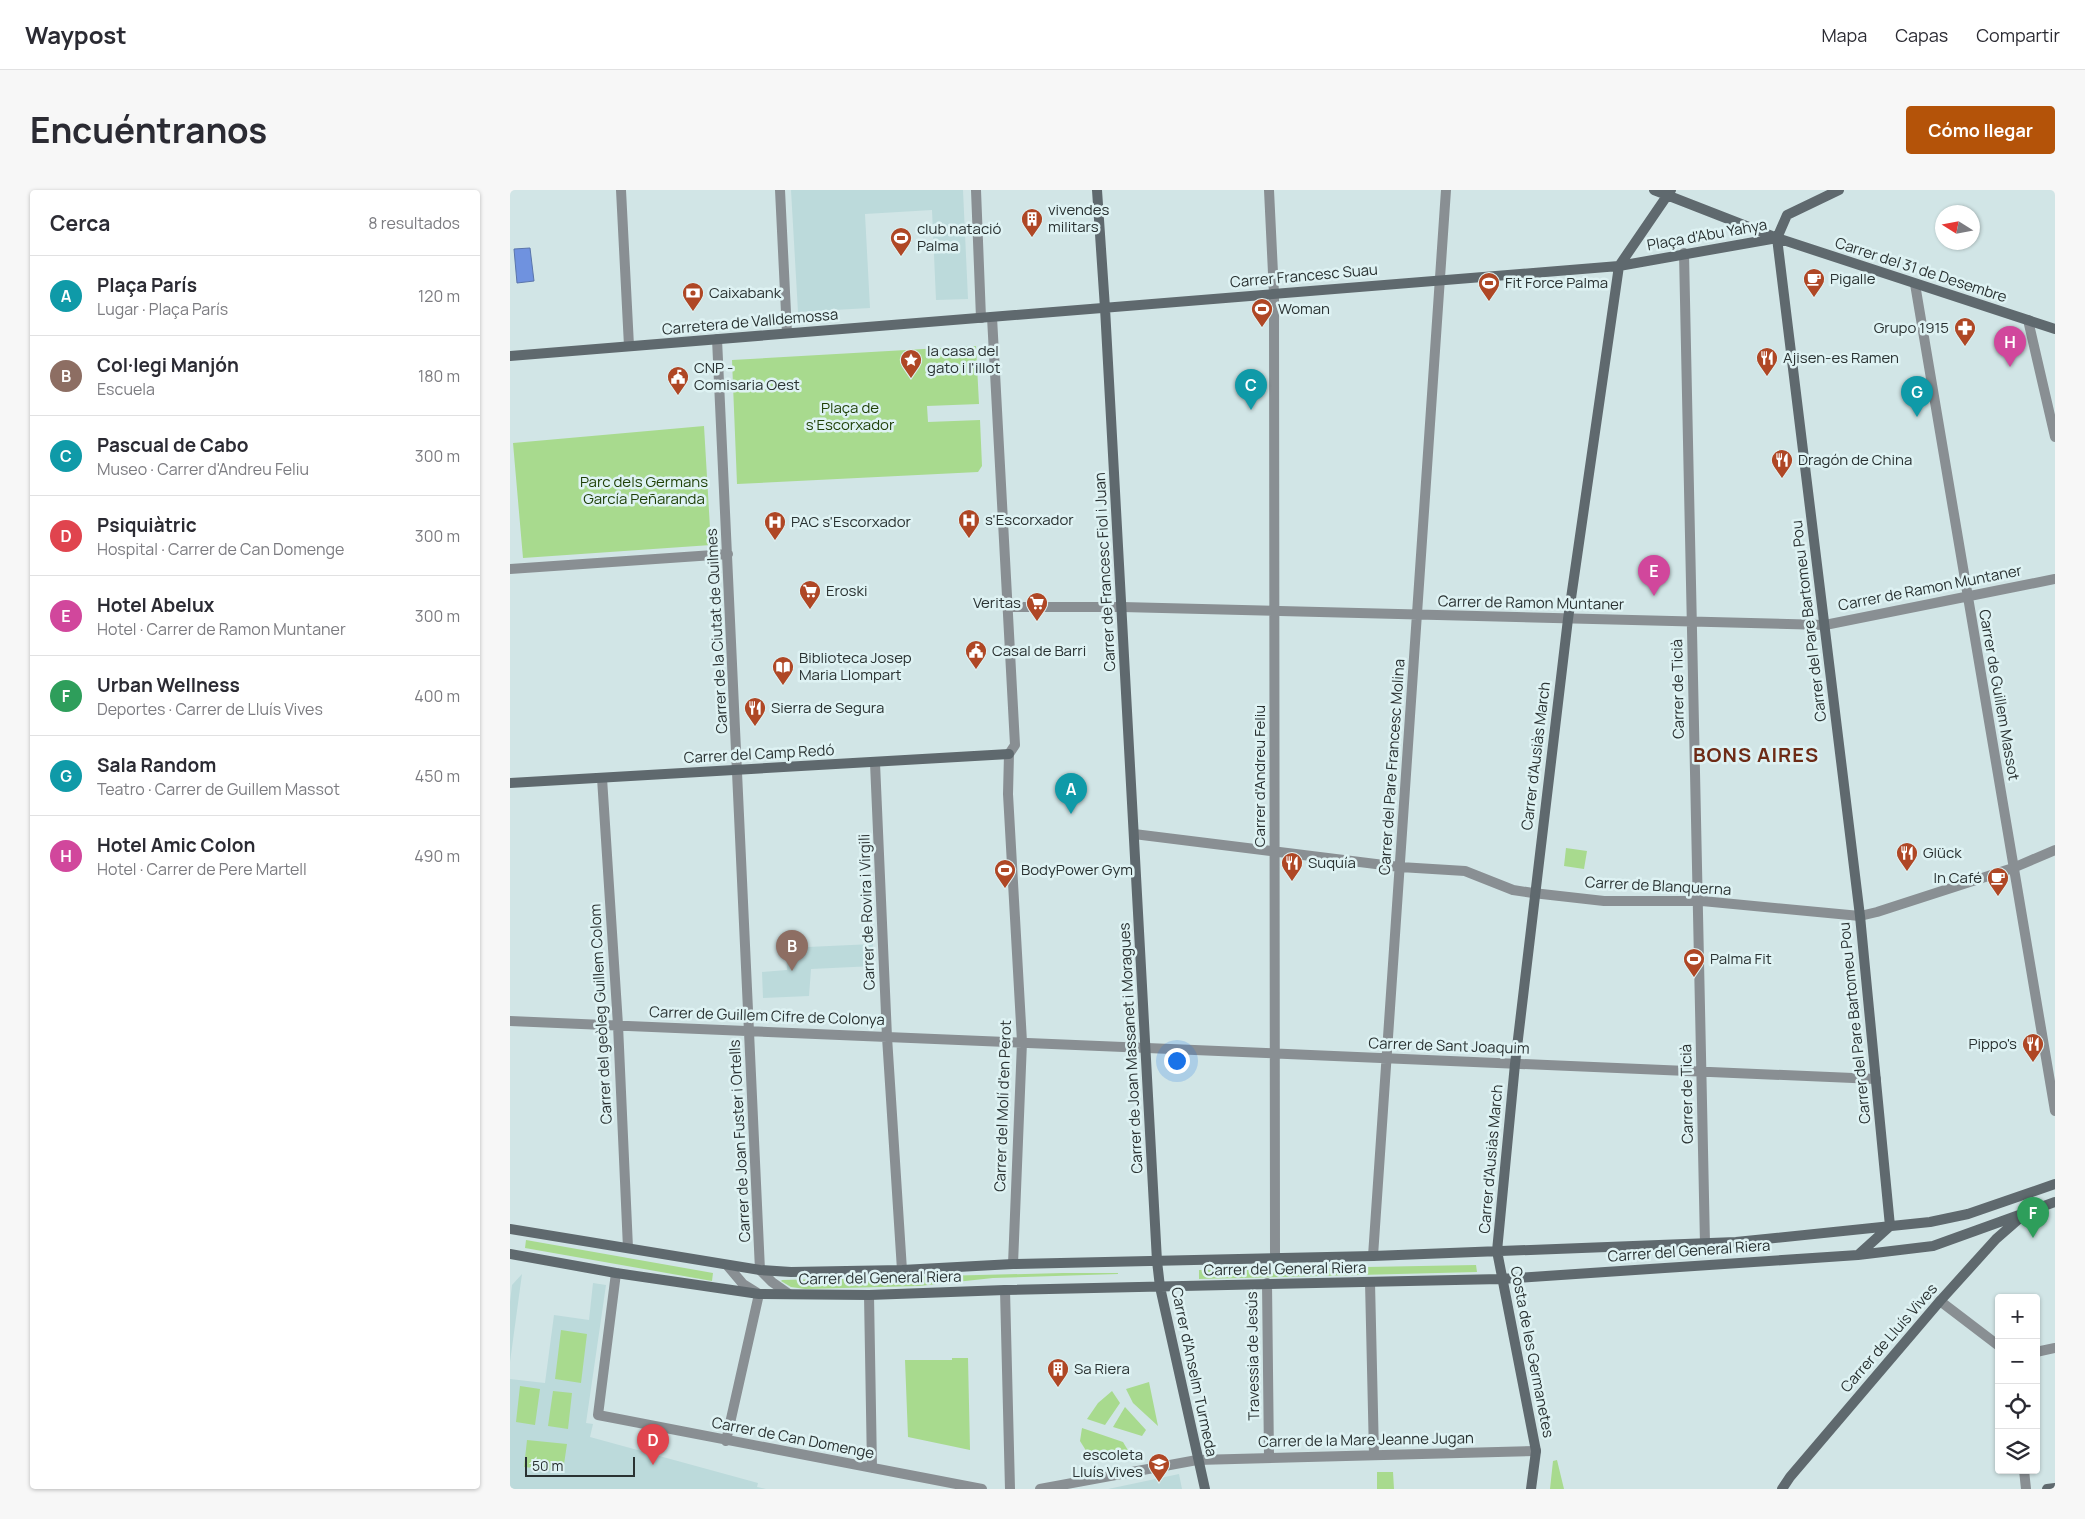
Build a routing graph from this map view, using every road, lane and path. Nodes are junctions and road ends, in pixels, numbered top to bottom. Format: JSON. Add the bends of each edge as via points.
{"nodes":[{"id":1,"x":621,"y":190,"type":"edge"},
{"id":2,"x":780,"y":190,"type":"edge"},
{"id":3,"x":976,"y":190,"type":"edge"},
{"id":4,"x":1097,"y":190,"type":"edge"},
{"id":5,"x":1269,"y":190,"type":"edge"},
{"id":6,"x":1446,"y":190,"type":"edge"},
{"id":7,"x":1654,"y":190,"type":"edge"},
{"id":8,"x":1839,"y":190,"type":"edge"},
{"id":9,"x":1669,"y":193,"type":"edge"},
{"id":10,"x":1777,"y":238,"type":"junction"},
{"id":11,"x":1684,"y":253,"type":"junction"},
{"id":12,"x":1619,"y":266,"type":"junction"},
{"id":13,"x":1441,"y":280,"type":"junction"},
{"id":14,"x":1915,"y":284,"type":"junction"},
{"id":15,"x":1274,"y":294,"type":"junction"},
{"id":16,"x":1105,"y":308,"type":"junction"},
{"id":17,"x":992,"y":317,"type":"junction"},
{"id":18,"x":981,"y":318,"type":"junction"},
{"id":19,"x":2028,"y":320,"type":"junction"},
{"id":20,"x":2055,"y":329,"type":"edge"},
{"id":21,"x":788,"y":334,"type":"junction"},
{"id":22,"x":717,"y":339,"type":"junction"},
{"id":23,"x":629,"y":346,"type":"junction"},
{"id":24,"x":510,"y":356,"type":"edge"},
{"id":25,"x":2055,"y":438,"type":"edge"},
{"id":26,"x":728,"y":554,"type":"junction"},
{"id":27,"x":510,"y":569,"type":"edge"},
{"id":28,"x":2055,"y":579,"type":"edge"},
{"id":29,"x":1967,"y":596,"type":"junction"},
{"id":30,"x":1008,"y":607,"type":"junction"},
{"id":31,"x":1122,"y":607,"type":"junction"},
{"id":32,"x":1274,"y":612,"type":"junction"},
{"id":33,"x":1418,"y":615,"type":"junction"},
{"id":34,"x":1568,"y":619,"type":"junction"},
{"id":35,"x":1692,"y":622,"type":"junction"},
{"id":36,"x":1825,"y":625,"type":"junction"},
{"id":37,"x":1009,"y":754,"type":"junction"},
{"id":38,"x":876,"y":763,"type":"junction"},
{"id":39,"x":738,"y":771,"type":"junction"},
{"id":40,"x":602,"y":778,"type":"junction"},
{"id":41,"x":510,"y":783,"type":"edge"},
{"id":42,"x":1134,"y":834,"type":"junction"},
{"id":43,"x":2055,"y":850,"type":"edge"},
{"id":44,"x":1275,"y":852,"type":"junction"},
{"id":45,"x":1400,"y":867,"type":"junction"},
{"id":46,"x":2013,"y":868,"type":"junction"},
{"id":47,"x":1534,"y":893,"type":"junction"},
{"id":48,"x":1698,"y":901,"type":"junction"},
{"id":49,"x":1860,"y":916,"type":"junction"},
{"id":50,"x":510,"y":1021,"type":"edge"},
{"id":51,"x":618,"y":1025,"type":"junction"},
{"id":52,"x":750,"y":1031,"type":"junction"},
{"id":53,"x":887,"y":1037,"type":"junction"},
{"id":54,"x":1022,"y":1042,"type":"junction"},
{"id":55,"x":1146,"y":1048,"type":"junction"},
{"id":56,"x":1275,"y":1054,"type":"junction"},
{"id":57,"x":1387,"y":1058,"type":"junction"},
{"id":58,"x":1514,"y":1064,"type":"junction"},
{"id":59,"x":1702,"y":1072,"type":"junction"},
{"id":60,"x":1876,"y":1079,"type":"junction"},
{"id":61,"x":2055,"y":1111,"type":"edge"},
{"id":62,"x":2055,"y":1184,"type":"edge"},
{"id":63,"x":2055,"y":1202,"type":"edge"},
{"id":64,"x":2026,"y":1213,"type":"junction"},
{"id":65,"x":1890,"y":1226,"type":"junction"},
{"id":66,"x":510,"y":1229,"type":"edge"},
{"id":67,"x":1705,"y":1244,"type":"junction"},
{"id":68,"x":628,"y":1248,"type":"junction"},
{"id":69,"x":1497,"y":1251,"type":"junction"},
{"id":70,"x":510,"y":1254,"type":"edge"},
{"id":71,"x":1858,"y":1255,"type":"junction"},
{"id":72,"x":1374,"y":1256,"type":"junction"},
{"id":73,"x":1275,"y":1258,"type":"junction"},
{"id":74,"x":1157,"y":1261,"type":"junction"},
{"id":75,"x":1013,"y":1264,"type":"junction"},
{"id":76,"x":727,"y":1265,"type":"junction"},
{"id":77,"x":760,"y":1270,"type":"junction"},
{"id":78,"x":902,"y":1270,"type":"junction"},
{"id":79,"x":616,"y":1273,"type":"junction"},
{"id":80,"x":1501,"y":1279,"type":"junction"},
{"id":81,"x":1370,"y":1282,"type":"junction"},
{"id":82,"x":1267,"y":1283,"type":"junction"},
{"id":83,"x":1160,"y":1287,"type":"junction"},
{"id":84,"x":1005,"y":1290,"type":"junction"},
{"id":85,"x":759,"y":1294,"type":"junction"},
{"id":86,"x":789,"y":1294,"type":"junction"},
{"id":87,"x":869,"y":1295,"type":"junction"},
{"id":88,"x":1940,"y":1301,"type":"junction"},
{"id":89,"x":1995,"y":1343,"type":"edge"},
{"id":90,"x":2055,"y":1348,"type":"edge"},
{"id":91,"x":2040,"y":1351,"type":"edge"},
{"id":92,"x":726,"y":1441,"type":"junction"},
{"id":93,"x":1536,"y":1451,"type":"junction"},
{"id":94,"x":1374,"y":1455,"type":"junction"},
{"id":95,"x":1269,"y":1458,"type":"junction"},
{"id":96,"x":1197,"y":1460,"type":"junction"},
{"id":97,"x":872,"y":1468,"type":"junction"},
{"id":98,"x":2024,"y":1474,"type":"edge"},
{"id":99,"x":2055,"y":1488,"type":"edge"},
{"id":100,"x":982,"y":1489,"type":"edge"},
{"id":101,"x":1010,"y":1489,"type":"edge"},
{"id":102,"x":1040,"y":1489,"type":"edge"},
{"id":103,"x":1205,"y":1489,"type":"edge"},
{"id":104,"x":1531,"y":1489,"type":"edge"},
{"id":105,"x":1782,"y":1489,"type":"edge"},
{"id":106,"x":2026,"y":1489,"type":"edge"},
{"id":107,"x":2047,"y":1489,"type":"edge"}],
"edges":[{"from":1,"to":23,"type":"street"},
{"from":2,"to":21,"type":"street"},
{"from":3,"to":18,"type":"street"},
{"from":4,"to":16,"type":"main road","name":"Carrer de Francesc Fiol i Juan"},
{"from":5,"to":15,"type":"street","name":"Carrer d'Andreu Feliu"},
{"from":6,"to":13,"type":"street","name":"Carrer del Pare Francesc Molina"},
{"from":7,"to":9,"type":"main road"},
{"from":8,"to":10,"type":"main road","via":[[1787,215]]},
{"from":9,"to":10,"type":"main road","name":"Plaça d'Abu Yahya"},
{"from":9,"to":12,"type":"main road","name":"Plaça d'Abu Yahya"},
{"from":10,"to":11,"type":"main road","name":"Plaça d'Abu Yahya"},
{"from":10,"to":14,"type":"main road","name":"Carrer del 31 de Desembre"},
{"from":10,"to":36,"type":"main road","name":"Carrer del Pare Bartomeu Pou"},
{"from":11,"to":12,"type":"main road","name":"Plaça d'Abu Yahya"},
{"from":11,"to":35,"type":"street","name":"Carrer de Ticià"},
{"from":12,"to":13,"type":"main road","name":"Carrer Francesc Suau"},
{"from":12,"to":34,"type":"main road","name":"Carrer d'Ausiàs March"},
{"from":13,"to":15,"type":"main road","name":"Carrer Francesc Suau"},
{"from":13,"to":33,"type":"street","name":"Carrer del Pare Francesc Molina"},
{"from":14,"to":19,"type":"main road","name":"Carrer del 31 de Desembre"},
{"from":14,"to":29,"type":"street","name":"Carrer de Guillem Massot"},
{"from":15,"to":16,"type":"main road","name":"Carrer Francesc Suau"},
{"from":15,"to":32,"type":"street","name":"Carrer d'Andreu Feliu"},
{"from":16,"to":17,"type":"main road","name":"Carrer Francesc Suau"},
{"from":16,"to":31,"type":"main road","name":"Carrer de Francesc Fiol i Juan"},
{"from":17,"to":18,"type":"main road","name":"Carretera de Valldemossa"},
{"from":17,"to":30,"type":"street","name":"Carrer del Molí d'en Perot"},
{"from":18,"to":21,"type":"main road","name":"Carretera de Valldemossa"},
{"from":19,"to":20,"type":"main road","name":"Carrer del 31 de Desembre"},
{"from":19,"to":25,"type":"street"},
{"from":21,"to":22,"type":"main road","name":"Carretera de Valldemossa"},
{"from":22,"to":23,"type":"main road","name":"Carretera de Valldemossa"},
{"from":22,"to":26,"type":"street","name":"Carrer de la Ciutat de Quilmes"},
{"from":23,"to":24,"type":"main road","name":"Carretera de Valldemossa"},
{"from":26,"to":27,"type":"street"},
{"from":26,"to":39,"type":"street","name":"Carrer de la Ciutat de Quilmes"},
{"from":28,"to":29,"type":"street","name":"Carrer de Ramon Muntaner"},
{"from":29,"to":36,"type":"street","name":"Carrer de Ramon Muntaner"},
{"from":29,"to":46,"type":"street","name":"Carrer de Guillem Massot"},
{"from":30,"to":31,"type":"street"},
{"from":30,"to":37,"type":"street","name":"Carrer del Molí d'en Perot","via":[[1015,745]]},
{"from":31,"to":32,"type":"street","name":"Carrer de Ramon Muntaner"},
{"from":31,"to":42,"type":"main road","name":"Carrer de Francesc Fiol i Juan"},
{"from":32,"to":33,"type":"street","name":"Carrer de Ramon Muntaner"},
{"from":32,"to":44,"type":"street","name":"Carrer d'Andreu Feliu"},
{"from":33,"to":34,"type":"street","name":"Carrer de Ramon Muntaner"},
{"from":33,"to":45,"type":"street","name":"Carrer del Pare Francesc Molina"},
{"from":34,"to":35,"type":"street","name":"Carrer de Ramon Muntaner"},
{"from":34,"to":47,"type":"main road","name":"Carrer d'Ausiàs March"},
{"from":35,"to":36,"type":"street","name":"Carrer de Ramon Muntaner"},
{"from":35,"to":48,"type":"street","name":"Carrer de Ticià"},
{"from":36,"to":49,"type":"main road","name":"Carrer del Pare Bartomeu Pou"},
{"from":37,"to":38,"type":"main road","name":"Carrer del Camp Redó"},
{"from":37,"to":54,"type":"street","name":"Carrer del Molí d'en Perot","via":[[1008,794]]},
{"from":38,"to":39,"type":"main road","name":"Carrer del Camp Redó"},
{"from":38,"to":53,"type":"street","name":"Carrer de Rovira i Virgili"},
{"from":39,"to":40,"type":"main road","name":"Carrer del Camp Redó"},
{"from":39,"to":52,"type":"street","name":"Carrer de Joan Fuster i Ortells"},
{"from":40,"to":41,"type":"main road","name":"Carrer del Camp Redó"},
{"from":40,"to":51,"type":"street","name":"Carrer del geòleg Guillem Colom"},
{"from":42,"to":44,"type":"street","name":"Carrer de Blanquerna"},
{"from":42,"to":55,"type":"main road","name":"Carrer de Joan Massanet i Moragues"},
{"from":43,"to":46,"type":"street","name":"Carrer de Blanquerna"},
{"from":44,"to":45,"type":"street","name":"Carrer de Blanquerna"},
{"from":44,"to":56,"type":"street","name":"Carrer d'Andreu Feliu"},
{"from":45,"to":47,"type":"street","name":"Carrer de Blanquerna","via":[[1465,871],[1513,890]]},
{"from":45,"to":57,"type":"street","name":"Carrer del Pare Francesc Molina"},
{"from":46,"to":49,"type":"street","name":"Carrer de Blanquerna"},
{"from":46,"to":61,"type":"street","name":"Carrer de Guillem Massot"},
{"from":47,"to":48,"type":"street","name":"Carrer de Blanquerna","via":[[1604,901]]},
{"from":47,"to":58,"type":"main road","name":"Carrer d'Ausiàs March"},
{"from":48,"to":49,"type":"street","name":"Carrer de Blanquerna"},
{"from":48,"to":59,"type":"street","name":"Carrer de Ticià"},
{"from":49,"to":60,"type":"main road","name":"Carrer del Pare Bartomeu Pou"},
{"from":50,"to":51,"type":"street","name":"Carrer de Guillem Cifre de Colonya"},
{"from":51,"to":52,"type":"street","name":"Carrer de Guillem Cifre de Colonya"},
{"from":51,"to":68,"type":"street","name":"Carrer del geòleg Guillem Colom"},
{"from":52,"to":53,"type":"street","name":"Carrer de Guillem Cifre de Colonya"},
{"from":52,"to":77,"type":"street","name":"Carrer de Joan Fuster i Ortells"},
{"from":53,"to":54,"type":"street","name":"Carrer de Guillem Cifre de Colonya"},
{"from":53,"to":78,"type":"street","name":"Carrer de Rovira i Virgili"},
{"from":54,"to":55,"type":"street","name":"Carrer de Sant Joaquim"},
{"from":54,"to":75,"type":"street","name":"Carrer del Molí d'en Perot"},
{"from":55,"to":56,"type":"street","name":"Carrer de Sant Joaquim"},
{"from":55,"to":74,"type":"main road","name":"Carrer de Joan Massanet i Moragues"},
{"from":56,"to":57,"type":"street","name":"Carrer de Sant Joaquim"},
{"from":56,"to":73,"type":"street","name":"Carrer d'Andreu Feliu"},
{"from":57,"to":58,"type":"street","name":"Carrer de Sant Joaquim"},
{"from":57,"to":72,"type":"street","name":"Carrer del Pare Francesc Molina"},
{"from":58,"to":59,"type":"street","name":"Carrer de Sant Joaquim"},
{"from":58,"to":69,"type":"main road","name":"Carrer d'Ausiàs March"},
{"from":59,"to":60,"type":"street","name":"Carrer de Sant Joaquim"},
{"from":59,"to":67,"type":"street","name":"Carrer de Ticià"},
{"from":60,"to":65,"type":"main road","name":"Carrer del Pare Bartomeu Pou"},
{"from":62,"to":65,"type":"main road","name":"Carrer del General Riera","via":[[1968,1214]]},
{"from":63,"to":64,"type":"main road","name":"Carrer del General Riera"},
{"from":64,"to":71,"type":"main road","name":"Carrer del General Riera","via":[[1933,1246]]},
{"from":64,"to":88,"type":"main road","name":"Carrer de Lluís Vives","via":[[1996,1239]]},
{"from":65,"to":67,"type":"main road","name":"Carrer del General Riera"},
{"from":65,"to":71,"type":"main road"},
{"from":66,"to":68,"type":"main road","name":"Carrer del General Riera"},
{"from":67,"to":69,"type":"main road","name":"Carrer del General Riera"},
{"from":68,"to":76,"type":"main road","name":"Carrer del General Riera"},
{"from":69,"to":72,"type":"main road","name":"Carrer del General Riera"},
{"from":69,"to":80,"type":"main road","name":"Costa de les Germanetes"},
{"from":70,"to":79,"type":"main road","name":"Carrer del General Riera"},
{"from":71,"to":80,"type":"main road","name":"Carrer del General Riera"},
{"from":72,"to":73,"type":"main road","name":"Carrer del General Riera"},
{"from":73,"to":74,"type":"main road","name":"Carrer del General Riera"},
{"from":74,"to":75,"type":"main road","name":"Carrer del General Riera"},
{"from":74,"to":83,"type":"main road","name":"Carrer d'Anselm Turmeda"},
{"from":75,"to":78,"type":"main road","name":"Carrer del General Riera"},
{"from":76,"to":77,"type":"main road","name":"Carrer del General Riera"},
{"from":76,"to":85,"type":"street","via":[[743,1284]]},
{"from":77,"to":78,"type":"main road","name":"Carrer del General Riera"},
{"from":77,"to":86,"type":"street"},
{"from":79,"to":85,"type":"main road","name":"Carrer del General Riera"},
{"from":79,"to":92,"type":"street","name":"Carrer de Can Domenge","via":[[598,1415]]},
{"from":80,"to":81,"type":"main road","name":"Carrer del General Riera"},
{"from":80,"to":93,"type":"main road","name":"Costa de les Germanetes"},
{"from":81,"to":82,"type":"main road","name":"Carrer del General Riera"},
{"from":81,"to":94,"type":"street"},
{"from":82,"to":83,"type":"main road","name":"Carrer del General Riera"},
{"from":82,"to":95,"type":"street","name":"Travessia de Jesús"},
{"from":83,"to":84,"type":"main road","name":"Carrer del General Riera"},
{"from":83,"to":96,"type":"main road","name":"Carrer d'Anselm Turmeda"},
{"from":84,"to":87,"type":"main road","name":"Carrer del General Riera"},
{"from":84,"to":101,"type":"street"},
{"from":85,"to":86,"type":"main road","name":"Carrer del General Riera"},
{"from":85,"to":92,"type":"street"},
{"from":86,"to":87,"type":"main road","name":"Carrer del General Riera"},
{"from":87,"to":97,"type":"street"},
{"from":88,"to":89,"type":"street"},
{"from":88,"to":105,"type":"main road","name":"Carrer de Lluís Vives"},
{"from":90,"to":91,"type":"street"},
{"from":92,"to":97,"type":"street","name":"Carrer de Can Domenge"},
{"from":93,"to":94,"type":"street","name":"Carrer de la Mare Jeanne Jugan"},
{"from":93,"to":104,"type":"main road","name":"Costa de les Germanetes"},
{"from":94,"to":95,"type":"street","name":"Carrer de la Mare Jeanne Jugan"},
{"from":95,"to":96,"type":"street","name":"Carrer de la Mare Jeanne Jugan"},
{"from":96,"to":102,"type":"street"},
{"from":96,"to":103,"type":"main road","name":"Carrer d'Anselm Turmeda"},
{"from":97,"to":100,"type":"street","name":"Carrer de Can Domenge"},
{"from":98,"to":106,"type":"street"},
{"from":99,"to":107,"type":"main road"}]}
